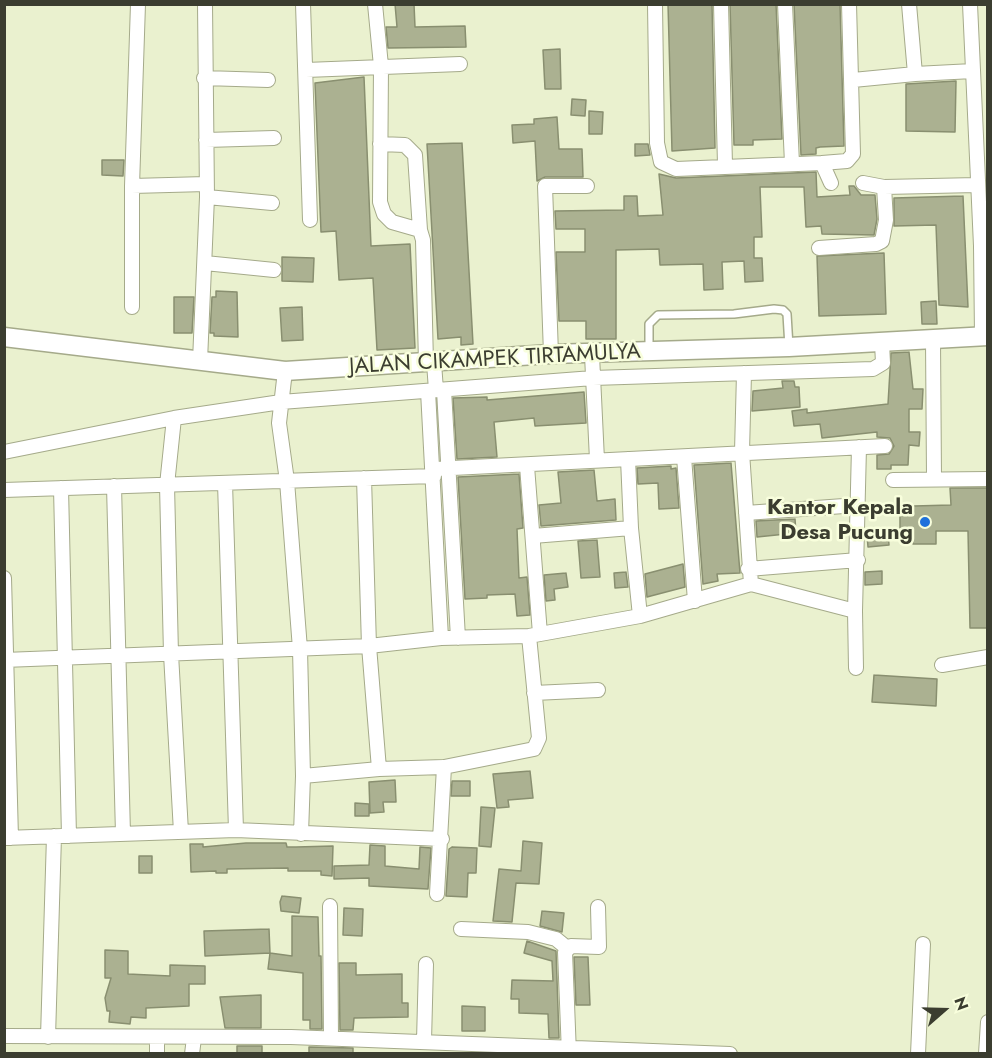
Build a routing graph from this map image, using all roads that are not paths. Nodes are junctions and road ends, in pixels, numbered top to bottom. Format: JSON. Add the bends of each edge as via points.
{"nodes":[{"id":1,"x":138,"y":4,"type":"edge"},
{"id":2,"x":205,"y":4,"type":"edge"},
{"id":3,"x":303,"y":4,"type":"edge"},
{"id":4,"x":375,"y":4,"type":"edge"},
{"id":5,"x":655,"y":4,"type":"edge"},
{"id":6,"x":721,"y":4,"type":"edge"},
{"id":7,"x":785,"y":4,"type":"edge"},
{"id":8,"x":849,"y":4,"type":"edge"},
{"id":9,"x":909,"y":4,"type":"edge"},
{"id":10,"x":970,"y":4,"type":"edge"},
{"id":11,"x":460,"y":64,"type":"dead end"},
{"id":12,"x":381,"y":66,"type":"junction"},
{"id":13,"x":306,"y":70,"type":"junction"},
{"id":14,"x":915,"y":74,"type":"junction"},
{"id":15,"x":204,"y":78,"type":"junction"},
{"id":16,"x":978,"y":78,"type":"edge"},
{"id":17,"x":268,"y":80,"type":"dead end"},
{"id":18,"x":853,"y":80,"type":"junction"},
{"id":19,"x":274,"y":138,"type":"dead end"},
{"id":20,"x":206,"y":140,"type":"junction"},
{"id":21,"x":380,"y":144,"type":"junction"},
{"id":22,"x":822,"y":163,"type":"junction"},
{"id":23,"x":792,"y":164,"type":"junction"},
{"id":24,"x":725,"y":165,"type":"junction"},
{"id":25,"x":831,"y":183,"type":"dead end"},
{"id":26,"x":863,"y":183,"type":"dead end"},
{"id":27,"x":977,"y":185,"type":"junction"},
{"id":28,"x":132,"y":186,"type":"junction"},
{"id":29,"x":587,"y":186,"type":"dead end"},
{"id":30,"x":884,"y":187,"type":"junction"},
{"id":31,"x":206,"y":190,"type":"junction"},
{"id":32,"x":272,"y":203,"type":"dead end"},
{"id":33,"x":310,"y":220,"type":"dead end"},
{"id":34,"x":420,"y":230,"type":"junction"},
{"id":35,"x":984,"y":246,"type":"edge"},
{"id":36,"x":819,"y":248,"type":"dead end"},
{"id":37,"x":205,"y":263,"type":"junction"},
{"id":38,"x":274,"y":270,"type":"dead end"},
{"id":39,"x":132,"y":307,"type":"dead end"},
{"id":40,"x":985,"y":336,"type":"edge"},
{"id":41,"x":4,"y":337,"type":"edge"},
{"id":42,"x":933,"y":340,"type":"junction"},
{"id":43,"x":882,"y":343,"type":"junction"},
{"id":44,"x":789,"y":347,"type":"junction"},
{"id":45,"x":649,"y":351,"type":"junction"},
{"id":46,"x":551,"y":354,"type":"junction"},
{"id":47,"x":592,"y":355,"type":"junction"},
{"id":48,"x":201,"y":361,"type":"junction"},
{"id":49,"x":430,"y":363,"type":"junction"},
{"id":50,"x":285,"y":371,"type":"junction"},
{"id":51,"x":744,"y":373,"type":"junction"},
{"id":52,"x":593,"y":378,"type":"junction"},
{"id":53,"x":436,"y":390,"type":"junction"},
{"id":54,"x":281,"y":402,"type":"junction"},
{"id":55,"x":174,"y":418,"type":"junction"},
{"id":56,"x":885,"y":446,"type":"dead end"},
{"id":57,"x":859,"y":447,"type":"junction"},
{"id":58,"x":4,"y":452,"type":"edge"},
{"id":59,"x":742,"y":452,"type":"junction"},
{"id":60,"x":684,"y":457,"type":"junction"},
{"id":61,"x":628,"y":459,"type":"junction"},
{"id":62,"x":597,"y":460,"type":"junction"},
{"id":63,"x":527,"y":466,"type":"junction"},
{"id":64,"x":448,"y":469,"type":"junction"},
{"id":65,"x":434,"y":472,"type":"junction"},
{"id":66,"x":364,"y":478,"type":"junction"},
{"id":67,"x":934,"y":478,"type":"junction"},
{"id":68,"x":987,"y":478,"type":"edge"},
{"id":69,"x":892,"y":480,"type":"dead end"},
{"id":70,"x":287,"y":481,"type":"junction"},
{"id":71,"x":225,"y":483,"type":"junction"},
{"id":72,"x":167,"y":485,"type":"junction"},
{"id":73,"x":114,"y":486,"type":"junction"},
{"id":74,"x":61,"y":488,"type":"junction"},
{"id":75,"x":4,"y":490,"type":"edge"},
{"id":76,"x":858,"y":505,"type":"junction"},
{"id":77,"x":746,"y":513,"type":"junction"},
{"id":78,"x":632,"y":528,"type":"junction"},
{"id":79,"x":533,"y":536,"type":"junction"},
{"id":80,"x":858,"y":560,"type":"junction"},
{"id":81,"x":748,"y":568,"type":"junction"},
{"id":82,"x":4,"y":578,"type":"edge"},
{"id":83,"x":751,"y":584,"type":"junction"},
{"id":84,"x":695,"y":601,"type":"junction"},
{"id":85,"x":855,"y":611,"type":"junction"},
{"id":86,"x":640,"y":616,"type":"junction"},
{"id":87,"x":535,"y":635,"type":"junction"},
{"id":88,"x":441,"y":638,"type":"junction"},
{"id":89,"x":459,"y":638,"type":"junction"},
{"id":90,"x":369,"y":646,"type":"junction"},
{"id":91,"x":300,"y":649,"type":"junction"},
{"id":92,"x":232,"y":650,"type":"junction"},
{"id":93,"x":171,"y":654,"type":"junction"},
{"id":94,"x":117,"y":656,"type":"junction"},
{"id":95,"x":987,"y":657,"type":"edge"},
{"id":96,"x":67,"y":659,"type":"junction"},
{"id":97,"x":6,"y":660,"type":"edge"},
{"id":98,"x":942,"y":665,"type":"dead end"},
{"id":99,"x":856,"y":668,"type":"dead end"},
{"id":100,"x":598,"y":690,"type":"dead end"},
{"id":101,"x":534,"y":693,"type":"junction"},
{"id":102,"x":444,"y":767,"type":"junction"},
{"id":103,"x":379,"y":769,"type":"junction"},
{"id":104,"x":303,"y":776,"type":"junction"},
{"id":105,"x":236,"y":830,"type":"junction"},
{"id":106,"x":181,"y":832,"type":"junction"},
{"id":107,"x":123,"y":834,"type":"junction"},
{"id":108,"x":301,"y":834,"type":"junction"},
{"id":109,"x":54,"y":836,"type":"junction"},
{"id":110,"x":69,"y":836,"type":"junction"},
{"id":111,"x":8,"y":838,"type":"edge"},
{"id":112,"x":442,"y":839,"type":"junction"},
{"id":113,"x":437,"y":894,"type":"dead end"},
{"id":114,"x":330,"y":906,"type":"dead end"},
{"id":115,"x":598,"y":907,"type":"dead end"},
{"id":116,"x":460,"y":929,"type":"dead end"},
{"id":117,"x":923,"y":944,"type":"dead end"},
{"id":118,"x":567,"y":948,"type":"junction"},
{"id":119,"x":426,"y":964,"type":"dead end"},
{"id":120,"x":987,"y":1022,"type":"edge"},
{"id":121,"x":4,"y":1036,"type":"edge"},
{"id":122,"x":48,"y":1037,"type":"junction"},
{"id":123,"x":157,"y":1037,"type":"junction"},
{"id":124,"x":194,"y":1038,"type":"junction"},
{"id":125,"x":323,"y":1044,"type":"edge"},
{"id":126,"x":415,"y":1045,"type":"edge"},
{"id":127,"x":568,"y":1050,"type":"edge"},
{"id":128,"x":666,"y":1052,"type":"edge"},
{"id":129,"x":157,"y":1053,"type":"edge"},
{"id":130,"x":192,"y":1053,"type":"edge"},
{"id":131,"x":730,"y":1053,"type":"edge"},
{"id":132,"x":918,"y":1053,"type":"edge"},
{"id":133,"x":986,"y":1053,"type":"edge"}],
"edges":[{"from":1,"to":28,"type":"street"},
{"from":2,"to":15,"type":"street"},
{"from":3,"to":13,"type":"street"},
{"from":4,"to":12,"type":"street"},
{"from":5,"to":24,"type":"street","via":[[657,143],[661,162],[676,169]]},
{"from":6,"to":24,"type":"street"},
{"from":7,"to":23,"type":"street"},
{"from":8,"to":18,"type":"street"},
{"from":9,"to":14,"type":"street"},
{"from":10,"to":16,"type":"street"},
{"from":11,"to":12,"type":"street"},
{"from":12,"to":13,"type":"street"},
{"from":12,"to":21,"type":"street"},
{"from":13,"to":33,"type":"street"},
{"from":14,"to":16,"type":"street"},
{"from":14,"to":18,"type":"street"},
{"from":15,"to":17,"type":"street"},
{"from":15,"to":20,"type":"street"},
{"from":16,"to":27,"type":"street"},
{"from":18,"to":22,"type":"street","via":[[853,154],[847,161]]},
{"from":19,"to":20,"type":"street"},
{"from":20,"to":31,"type":"street"},
{"from":21,"to":34,"type":"street","via":[[379,181],[384,214],[392,222]]},
{"from":21,"to":34,"type":"street","via":[[405,145],[415,155]]},
{"from":22,"to":23,"type":"street"},
{"from":22,"to":25,"type":"street"},
{"from":23,"to":24,"type":"street"},
{"from":26,"to":30,"type":"street"},
{"from":27,"to":30,"type":"street"},
{"from":27,"to":35,"type":"street"},
{"from":28,"to":31,"type":"street"},
{"from":28,"to":39,"type":"street"},
{"from":29,"to":46,"type":"street","via":[[545,186]]},
{"from":30,"to":36,"type":"street","via":[[886,219],[882,241]]},
{"from":31,"to":32,"type":"street"},
{"from":31,"to":37,"type":"street"},
{"from":34,"to":49,"type":"street"},
{"from":35,"to":40,"type":"street"},
{"from":37,"to":38,"type":"street"},
{"from":37,"to":48,"type":"street"},
{"from":40,"to":42,"type":"street","name":"JALAN CIKAMPEK TIRTAMULYA"},
{"from":41,"to":48,"type":"street","name":"JALAN CIKAMPEK TIRTAMULYA"},
{"from":42,"to":43,"type":"street","name":"JALAN CIKAMPEK TIRTAMULYA"},
{"from":42,"to":67,"type":"street"},
{"from":43,"to":44,"type":"street","name":"JALAN CIKAMPEK TIRTAMULYA"},
{"from":43,"to":51,"type":"street","via":[[883,363],[873,369]]},
{"from":44,"to":45,"type":"street","name":"JALAN CIKAMPEK TIRTAMULYA"},
{"from":44,"to":45,"type":"lane","via":[[787,314],[774,309],[658,315],[649,324]]},
{"from":45,"to":47,"type":"street","name":"JALAN CIKAMPEK TIRTAMULYA"},
{"from":46,"to":47,"type":"street","name":"JALAN CIKAMPEK TIRTAMULYA"},
{"from":46,"to":49,"type":"street","name":"JALAN CIKAMPEK TIRTAMULYA"},
{"from":47,"to":52,"type":"street"},
{"from":48,"to":50,"type":"street","name":"JALAN CIKAMPEK TIRTAMULYA"},
{"from":49,"to":50,"type":"street","name":"JALAN CIKAMPEK TIRTAMULYA"},
{"from":49,"to":53,"type":"street"},
{"from":50,"to":54,"type":"street"},
{"from":51,"to":52,"type":"street"},
{"from":51,"to":59,"type":"street"},
{"from":52,"to":53,"type":"street"},
{"from":52,"to":62,"type":"street"},
{"from":53,"to":54,"type":"street"},
{"from":53,"to":64,"type":"street"},
{"from":53,"to":65,"type":"street"},
{"from":54,"to":55,"type":"street"},
{"from":54,"to":70,"type":"street","via":[[279,433]]},
{"from":55,"to":58,"type":"street"},
{"from":55,"to":72,"type":"street"},
{"from":56,"to":57,"type":"street"},
{"from":57,"to":59,"type":"street"},
{"from":57,"to":76,"type":"street"},
{"from":59,"to":60,"type":"street"},
{"from":59,"to":77,"type":"street"},
{"from":60,"to":61,"type":"street"},
{"from":60,"to":84,"type":"street"},
{"from":61,"to":62,"type":"street"},
{"from":61,"to":78,"type":"street"},
{"from":62,"to":63,"type":"street"},
{"from":63,"to":64,"type":"street"},
{"from":63,"to":79,"type":"street"},
{"from":64,"to":65,"type":"street"},
{"from":64,"to":89,"type":"street"},
{"from":65,"to":66,"type":"street"},
{"from":65,"to":88,"type":"street"},
{"from":66,"to":70,"type":"street"},
{"from":66,"to":90,"type":"street"},
{"from":67,"to":68,"type":"street"},
{"from":67,"to":69,"type":"street"},
{"from":70,"to":71,"type":"street"},
{"from":70,"to":91,"type":"street"},
{"from":71,"to":72,"type":"street"},
{"from":71,"to":92,"type":"street"},
{"from":72,"to":73,"type":"street"},
{"from":72,"to":93,"type":"street"},
{"from":73,"to":74,"type":"street"},
{"from":73,"to":94,"type":"street"},
{"from":74,"to":75,"type":"street"},
{"from":74,"to":96,"type":"street"},
{"from":76,"to":77,"type":"street"},
{"from":76,"to":80,"type":"street"},
{"from":77,"to":81,"type":"street"},
{"from":78,"to":79,"type":"street"},
{"from":78,"to":86,"type":"street"},
{"from":79,"to":87,"type":"street"},
{"from":80,"to":81,"type":"street"},
{"from":80,"to":85,"type":"street"},
{"from":81,"to":83,"type":"street"},
{"from":82,"to":97,"type":"street"},
{"from":83,"to":84,"type":"street"},
{"from":83,"to":85,"type":"street"},
{"from":84,"to":86,"type":"street"},
{"from":85,"to":99,"type":"street"},
{"from":86,"to":87,"type":"street"},
{"from":87,"to":89,"type":"street"},
{"from":87,"to":101,"type":"street"},
{"from":88,"to":89,"type":"street"},
{"from":88,"to":90,"type":"street"},
{"from":90,"to":91,"type":"street"},
{"from":90,"to":103,"type":"street"},
{"from":91,"to":92,"type":"street"},
{"from":91,"to":104,"type":"street"},
{"from":92,"to":93,"type":"street"},
{"from":92,"to":105,"type":"street"},
{"from":93,"to":94,"type":"street"},
{"from":93,"to":106,"type":"street"},
{"from":94,"to":96,"type":"street"},
{"from":94,"to":107,"type":"street"},
{"from":95,"to":98,"type":"street"},
{"from":96,"to":97,"type":"street"},
{"from":96,"to":110,"type":"street"},
{"from":97,"to":111,"type":"street"},
{"from":100,"to":101,"type":"street"},
{"from":101,"to":102,"type":"street","via":[[539,738],[534,749]]},
{"from":102,"to":103,"type":"street"},
{"from":102,"to":112,"type":"street"},
{"from":103,"to":104,"type":"street"},
{"from":104,"to":108,"type":"street"},
{"from":105,"to":106,"type":"street"},
{"from":105,"to":108,"type":"street"},
{"from":106,"to":107,"type":"street"},
{"from":107,"to":110,"type":"street"},
{"from":108,"to":112,"type":"street"},
{"from":109,"to":110,"type":"street"},
{"from":109,"to":111,"type":"street"},
{"from":109,"to":122,"type":"street"},
{"from":112,"to":113,"type":"street"},
{"from":114,"to":125,"type":"street"},
{"from":115,"to":118,"type":"street","via":[[598,947]]},
{"from":116,"to":118,"type":"street","via":[[528,932],[556,939]]},
{"from":117,"to":132,"type":"street"},
{"from":118,"to":127,"type":"street"},
{"from":119,"to":126,"type":"street"},
{"from":120,"to":133,"type":"street"},
{"from":121,"to":122,"type":"street"},
{"from":122,"to":123,"type":"street"},
{"from":123,"to":124,"type":"street"},
{"from":123,"to":129,"type":"street"},
{"from":124,"to":125,"type":"street","via":[[291,1036]]},
{"from":124,"to":130,"type":"street"},
{"from":125,"to":126,"type":"street"},
{"from":126,"to":127,"type":"street"},
{"from":127,"to":128,"type":"street"},
{"from":128,"to":131,"type":"street"}]}
